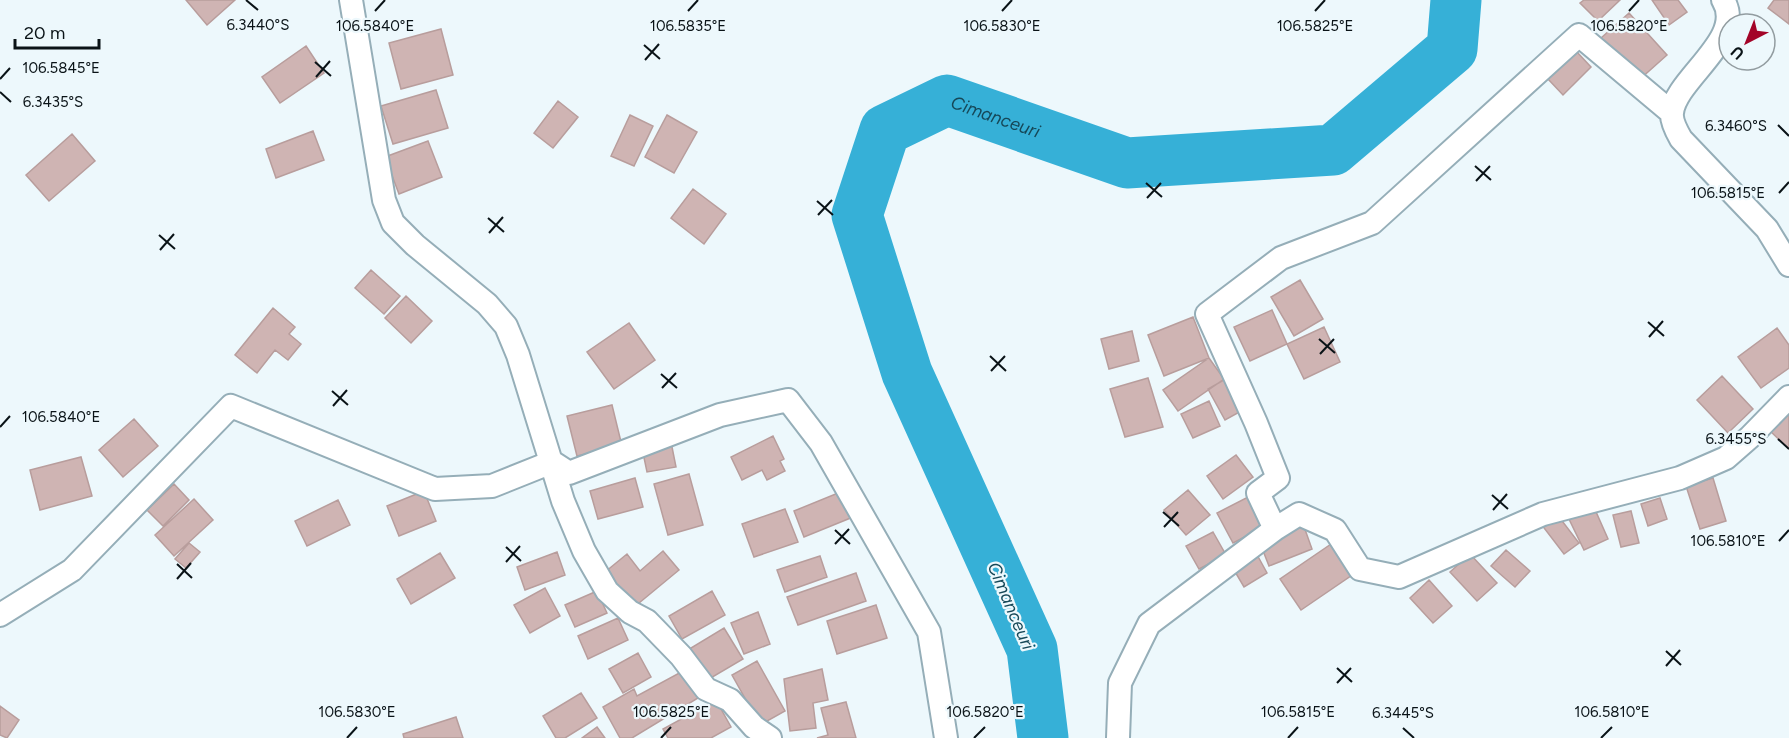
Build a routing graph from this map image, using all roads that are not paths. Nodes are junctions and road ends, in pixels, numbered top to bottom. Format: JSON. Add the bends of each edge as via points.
{"nodes":[{"id":1,"x":351,"y":0,"type":"edge"},
{"id":2,"x":1723,"y":0,"type":"edge"},
{"id":3,"x":1672,"y":113,"type":"junction"},
{"id":4,"x":1789,"y":265,"type":"edge"},
{"id":5,"x":1789,"y":397,"type":"edge"},
{"id":6,"x":552,"y":462,"type":"junction"},
{"id":7,"x":1275,"y":529,"type":"junction"},
{"id":8,"x":0,"y":615,"type":"edge"},
{"id":9,"x":770,"y":738,"type":"edge"},
{"id":10,"x":946,"y":738,"type":"edge"},
{"id":11,"x":1118,"y":738,"type":"edge"}],
"edges":[{"from":1,"to":6,"type":"street","via":[[384,200],[393,223],[415,246],[487,304],[506,326]]},
{"from":2,"to":3,"type":"street","via":[[1728,8],[1727,22],[1717,45],[1680,94]]},
{"from":3,"to":4,"type":"street","via":[[1681,139],[1767,229]]},
{"from":3,"to":7,"type":"street","via":[[1579,35],[1372,223],[1281,258],[1207,314],[1278,478],[1258,493]]},
{"from":5,"to":7,"type":"street","via":[[1726,458],[1680,478],[1543,514],[1399,578],[1360,569],[1335,530],[1299,514]]},
{"from":6,"to":8,"type":"street","via":[[492,486],[435,489],[231,406],[72,570]]},
{"from":6,"to":9,"type":"street","via":[[584,551],[607,591],[647,621],[705,688],[730,700],[754,727]]},
{"from":6,"to":10,"type":"street","via":[[569,473],[720,415],[788,400],[821,443],[928,632]]},
{"from":7,"to":11,"type":"street","via":[[1149,624],[1120,683]]}]}
